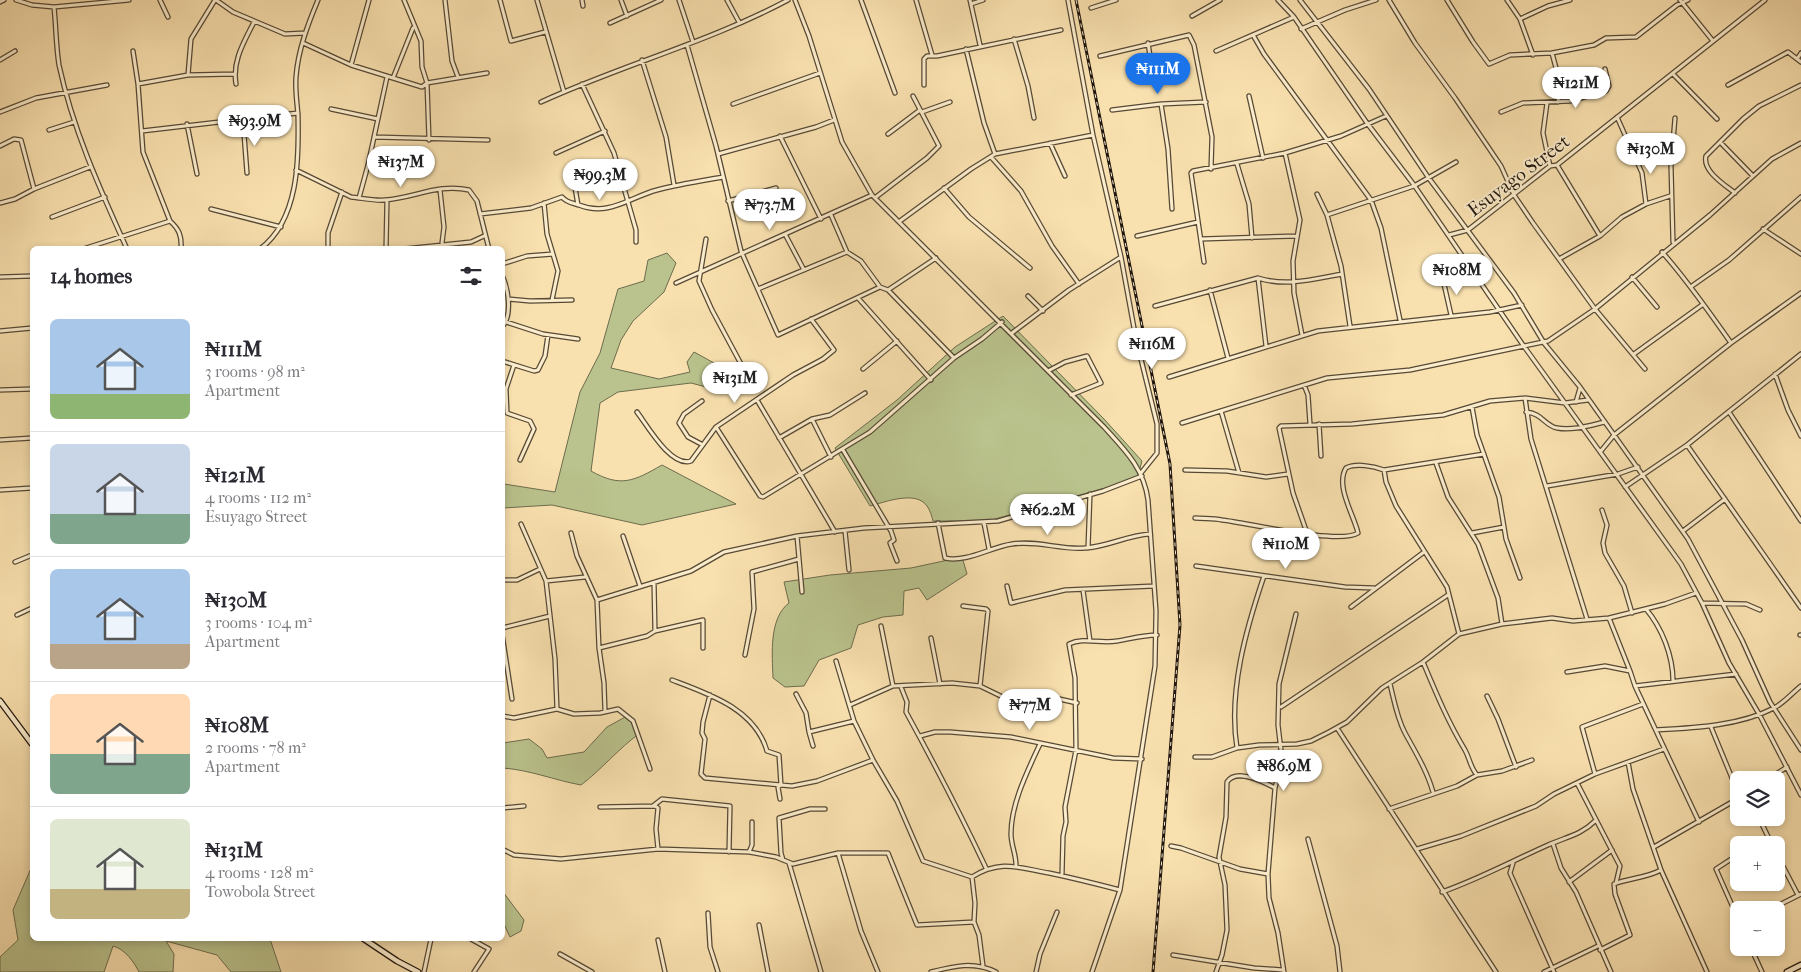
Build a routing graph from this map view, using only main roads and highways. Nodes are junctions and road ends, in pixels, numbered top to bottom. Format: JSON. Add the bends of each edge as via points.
{"nodes":[{"id":1,"x":0,"y":701,"type":"edge"},
{"id":2,"x":30,"y":741,"type":"edge"},
{"id":3,"x":367,"y":941,"type":"edge"},
{"id":4,"x":1801,"y":965,"type":"edge"},
{"id":5,"x":418,"y":972,"type":"edge"},
{"id":6,"x":1787,"y":972,"type":"edge"}],
"edges":[{"from":1,"to":2,"type":"main road"},
{"from":3,"to":5,"type":"main road"},
{"from":4,"to":6,"type":"main road"}]}
